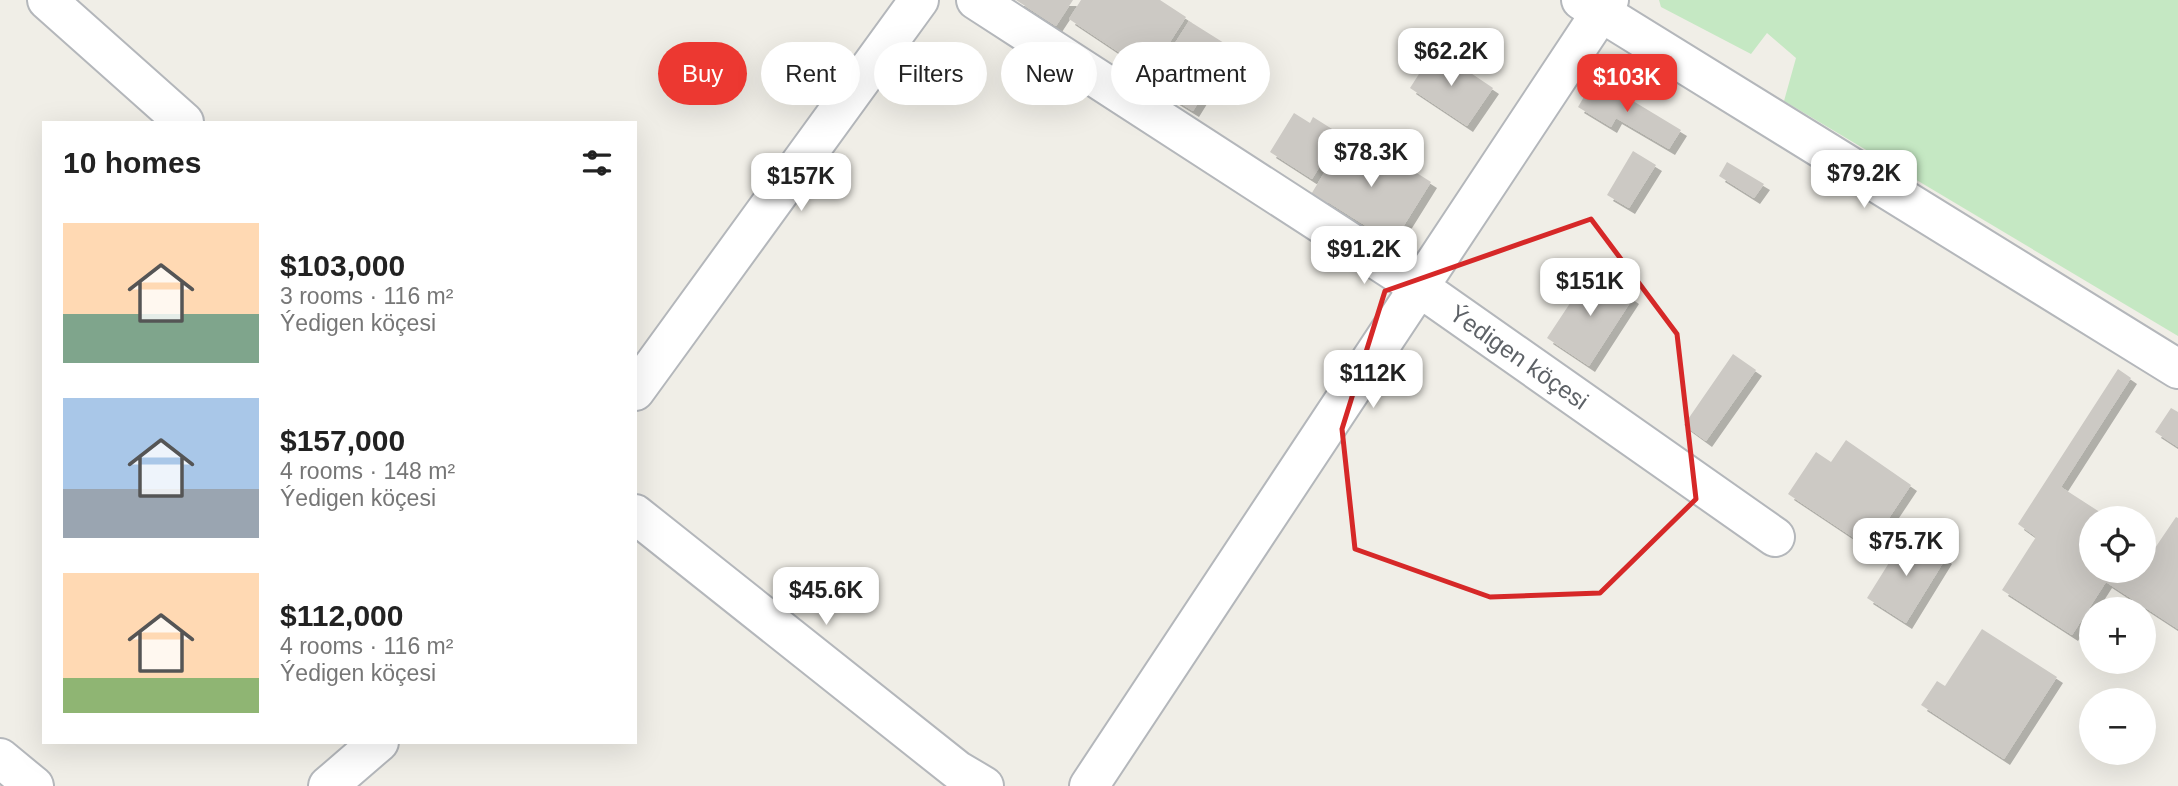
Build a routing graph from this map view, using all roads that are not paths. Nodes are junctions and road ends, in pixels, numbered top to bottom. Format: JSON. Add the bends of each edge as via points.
{"nodes":[{"id":1,"x":47,"y":0,"type":"edge"},
{"id":2,"x":919,"y":0,"type":"edge"},
{"id":3,"x":976,"y":0,"type":"edge"},
{"id":4,"x":1597,"y":4,"type":"edge"},
{"id":5,"x":183,"y":121,"type":"edge"},
{"id":6,"x":1419,"y":287,"type":"junction"},
{"id":7,"x":2178,"y":369,"type":"edge"},
{"id":8,"x":637,"y":388,"type":"edge"},
{"id":9,"x":637,"y":516,"type":"edge"},
{"id":10,"x":1775,"y":537,"type":"dead end"},
{"id":11,"x":377,"y":744,"type":"edge"},
{"id":12,"x":0,"y":758,"type":"edge"},
{"id":13,"x":34,"y":786,"type":"edge"},
{"id":14,"x":328,"y":786,"type":"edge"},
{"id":15,"x":985,"y":786,"type":"edge"},
{"id":16,"x":1089,"y":786,"type":"edge"}],
"edges":[{"from":1,"to":5,"type":"street"},
{"from":2,"to":8,"type":"street"},
{"from":3,"to":6,"type":"street","name":"Ýedigen köçesi"},
{"from":4,"to":6,"type":"street"},
{"from":4,"to":7,"type":"street"},
{"from":6,"to":10,"type":"street","name":"Ýedigen köçesi"},
{"from":6,"to":16,"type":"street"},
{"from":9,"to":15,"type":"street","via":[[957,770]]},
{"from":11,"to":14,"type":"street"},
{"from":12,"to":13,"type":"street"}]}
